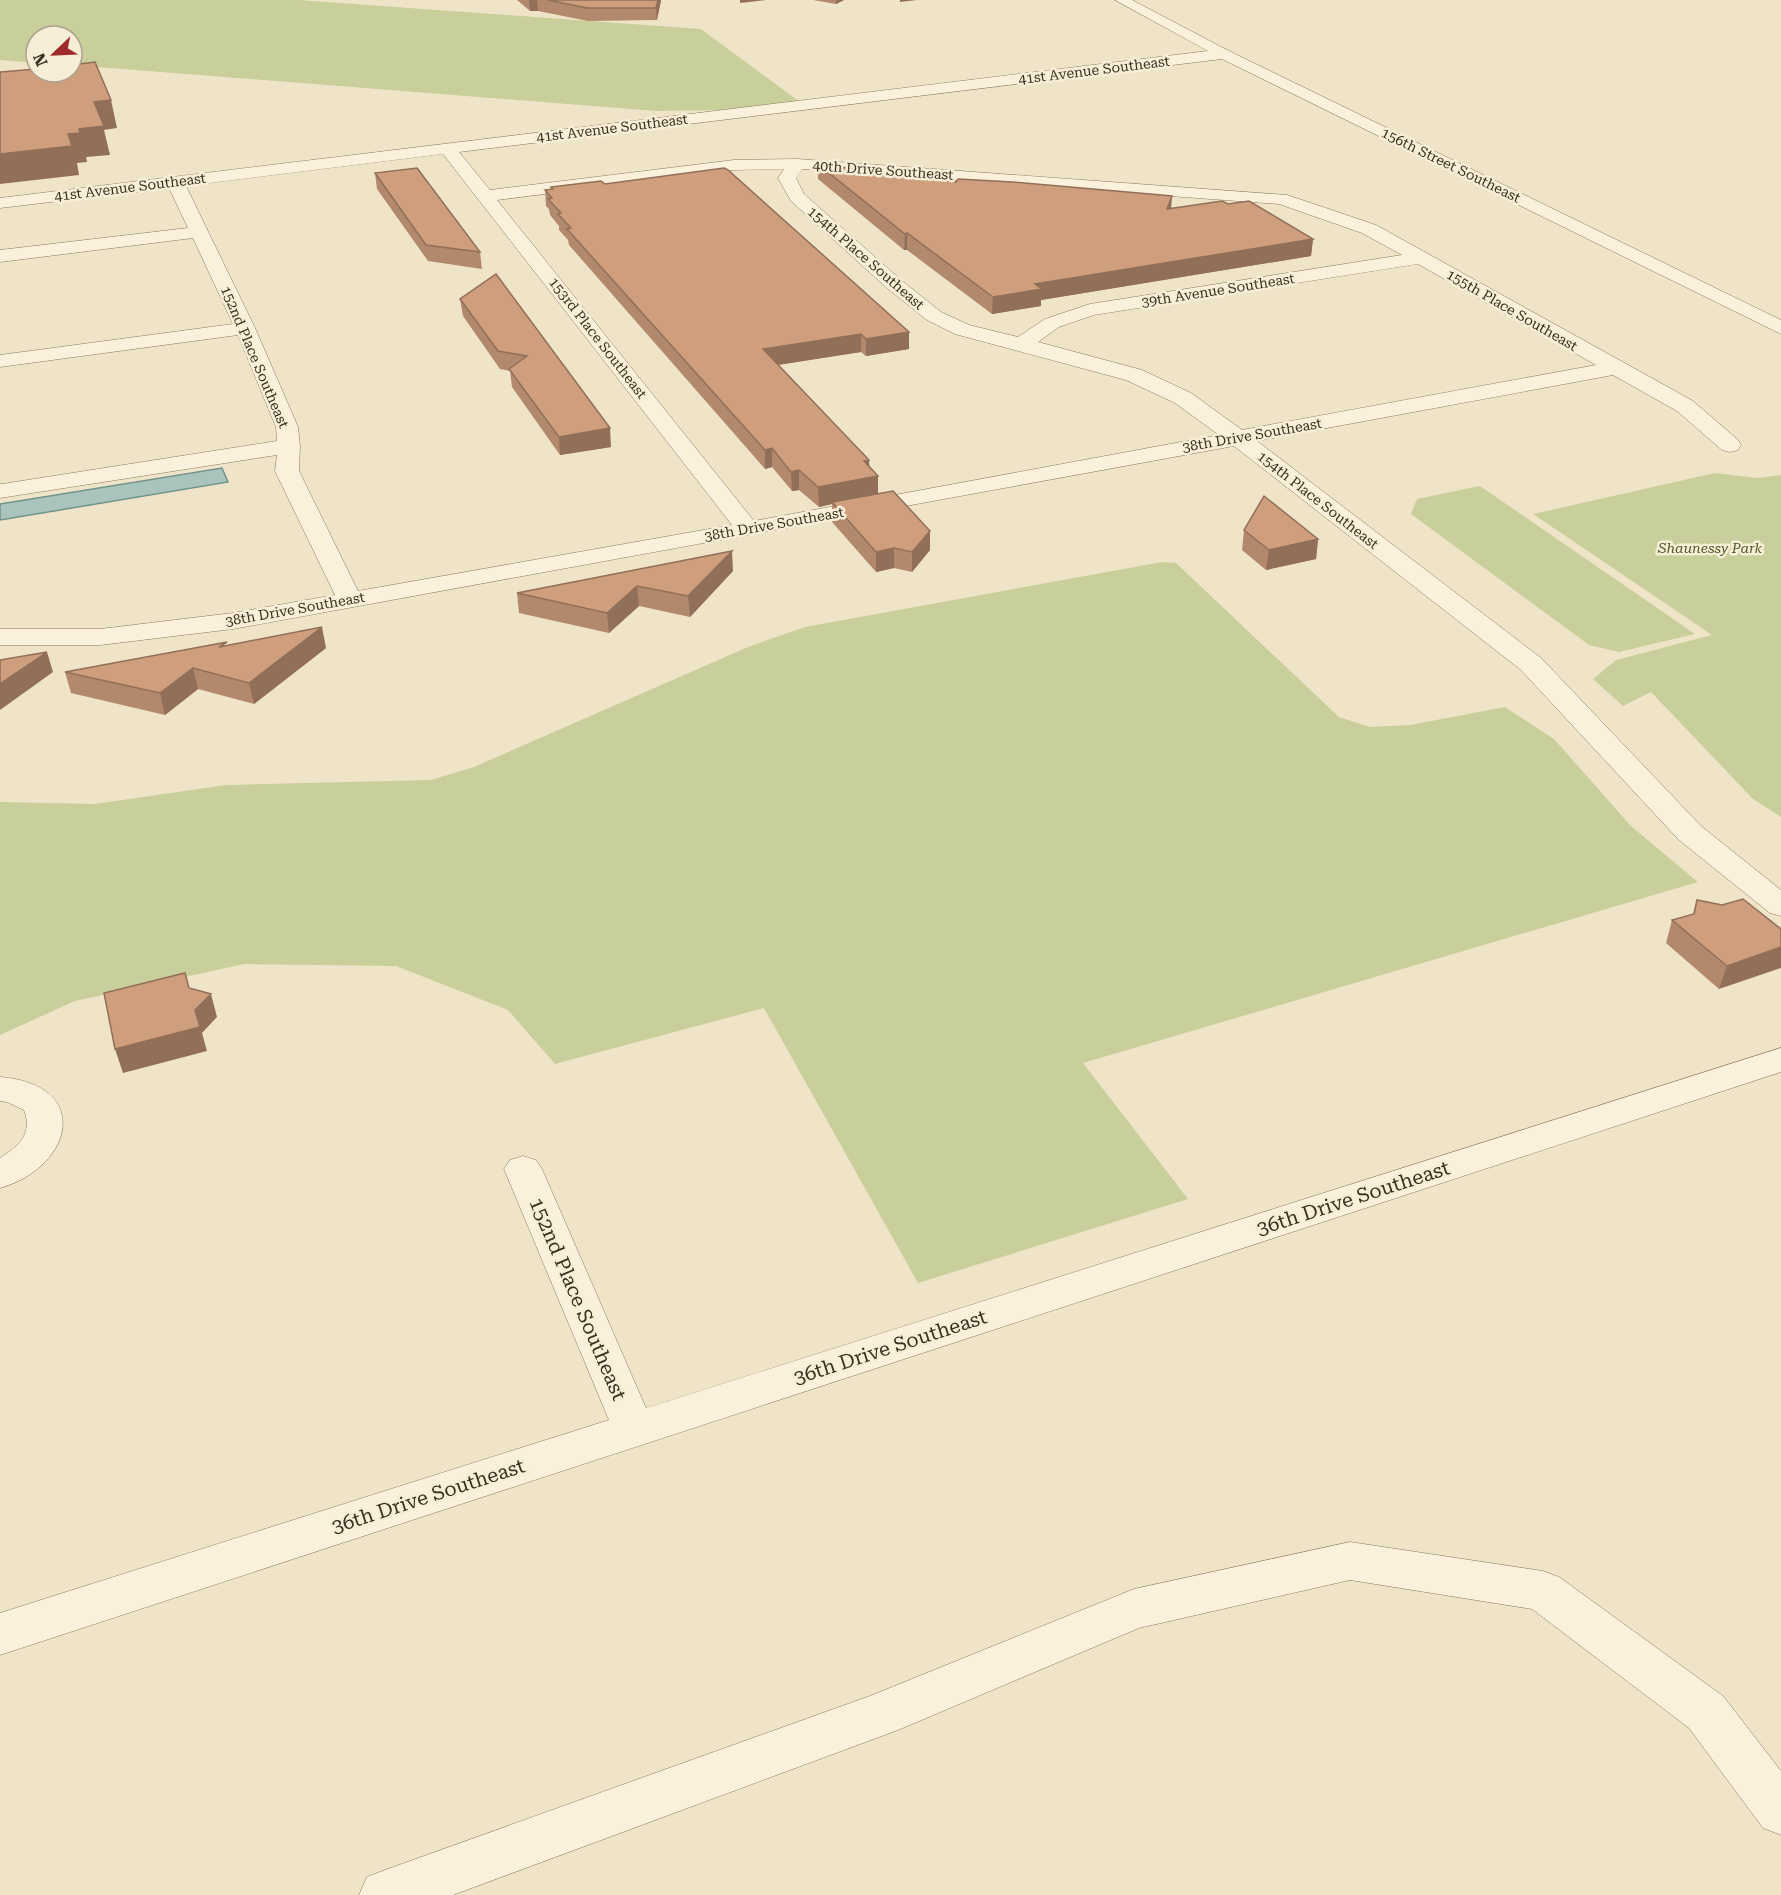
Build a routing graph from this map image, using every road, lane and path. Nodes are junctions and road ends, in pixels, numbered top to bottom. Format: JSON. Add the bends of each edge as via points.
{"nodes":[{"id":1,"x":1122,"y":0,"type":"edge"},
{"id":2,"x":1224,"y":54,"type":"junction"},
{"id":3,"x":447,"y":148,"type":"junction"},
{"id":4,"x":797,"y":164,"type":"junction"},
{"id":5,"x":175,"y":181,"type":"junction"},
{"id":6,"x":486,"y":196,"type":"junction"},
{"id":7,"x":1281,"y":199,"type":"joint"},
{"id":8,"x":0,"y":203,"type":"edge"},
{"id":9,"x":198,"y":232,"type":"junction"},
{"id":10,"x":0,"y":256,"type":"edge"},
{"id":11,"x":1422,"y":258,"type":"junction"},
{"id":12,"x":245,"y":328,"type":"junction"},
{"id":13,"x":1781,"y":328,"type":"edge"},
{"id":14,"x":1021,"y":344,"type":"junction"},
{"id":15,"x":0,"y":361,"type":"edge"},
{"id":16,"x":1615,"y":368,"type":"junction"},
{"id":17,"x":1238,"y":438,"type":"junction"},
{"id":18,"x":1730,"y":445,"type":"dead end"},
{"id":19,"x":289,"y":446,"type":"junction"},
{"id":20,"x":2,"y":491,"type":"edge"},
{"id":21,"x":748,"y":529,"type":"junction"},
{"id":22,"x":350,"y":600,"type":"junction"},
{"id":23,"x":0,"y":637,"type":"edge"},
{"id":24,"x":1781,"y":906,"type":"edge"},
{"id":25,"x":1781,"y":1060,"type":"edge"},
{"id":26,"x":0,"y":1089,"type":"edge"},
{"id":27,"x":523,"y":1168,"type":"dead end"},
{"id":28,"x":0,"y":1175,"type":"edge"},
{"id":29,"x":634,"y":1430,"type":"junction"},
{"id":30,"x":0,"y":1634,"type":"edge"},
{"id":31,"x":1781,"y":1811,"type":"edge"},
{"id":32,"x":385,"y":1895,"type":"edge"}],
"edges":[{"from":1,"to":2,"type":"street","name":"156th Street Southeast"},
{"from":2,"to":3,"type":"street","name":"41st Avenue Southeast"},
{"from":2,"to":13,"type":"street","name":"156th Street Southeast"},
{"from":3,"to":5,"type":"street","name":"41st Avenue Southeast"},
{"from":3,"to":6,"type":"street","name":"153rd Place Southeast"},
{"from":4,"to":6,"type":"street","name":"40th Drive Southeast","via":[[734,165]]},
{"from":4,"to":7,"type":"street","name":"40th Drive Southeast"},
{"from":4,"to":14,"type":"street","name":"154th Place Southeast","via":[[787,178],[797,197],[894,284],[934,316],[962,330]]},
{"from":5,"to":8,"type":"street","name":"41st Avenue Southeast"},
{"from":5,"to":9,"type":"street","name":"152nd Place Southeast"},
{"from":6,"to":21,"type":"street","name":"153rd Place Southeast"},
{"from":7,"to":11,"type":"street","name":"155th Place Southeast","via":[[1369,229]]},
{"from":9,"to":10,"type":"street"},
{"from":9,"to":12,"type":"street","name":"152nd Place Southeast"},
{"from":11,"to":14,"type":"street","name":"39th Avenue Southeast","via":[[1090,310],[1052,323]]},
{"from":11,"to":16,"type":"street","name":"155th Place Southeast"},
{"from":12,"to":15,"type":"street"},
{"from":12,"to":19,"type":"street","name":"152nd Place Southeast","via":[[287,427]]},
{"from":14,"to":17,"type":"street","name":"154th Place Southeast","via":[[1134,375],[1182,398]]},
{"from":16,"to":17,"type":"street","name":"38th Drive Southeast"},
{"from":16,"to":18,"type":"street","name":"155th Place Southeast","via":[[1685,406]]},
{"from":17,"to":21,"type":"street","name":"38th Drive Southeast"},
{"from":17,"to":24,"type":"street","name":"154th Place Southeast","via":[[1531,664],[1690,833]]},
{"from":19,"to":20,"type":"street"},
{"from":19,"to":22,"type":"street","name":"152nd Place Southeast","via":[[287,471]]},
{"from":21,"to":22,"type":"street","name":"38th Drive Southeast"},
{"from":22,"to":23,"type":"street","name":"38th Drive Southeast","via":[[233,621],[100,637]]},
{"from":25,"to":29,"type":"street","name":"36th Drive Southeast"},
{"from":26,"to":28,"type":"street","via":[[14,1090],[38,1102],[47,1123],[34,1150]]},
{"from":27,"to":29,"type":"street","name":"152nd Place Southeast"},
{"from":29,"to":30,"type":"street","name":"36th Drive Southeast"},
{"from":31,"to":32,"type":"street","via":[[1706,1712],[1543,1591],[1350,1561],[1134,1609],[881,1714]]}]}
